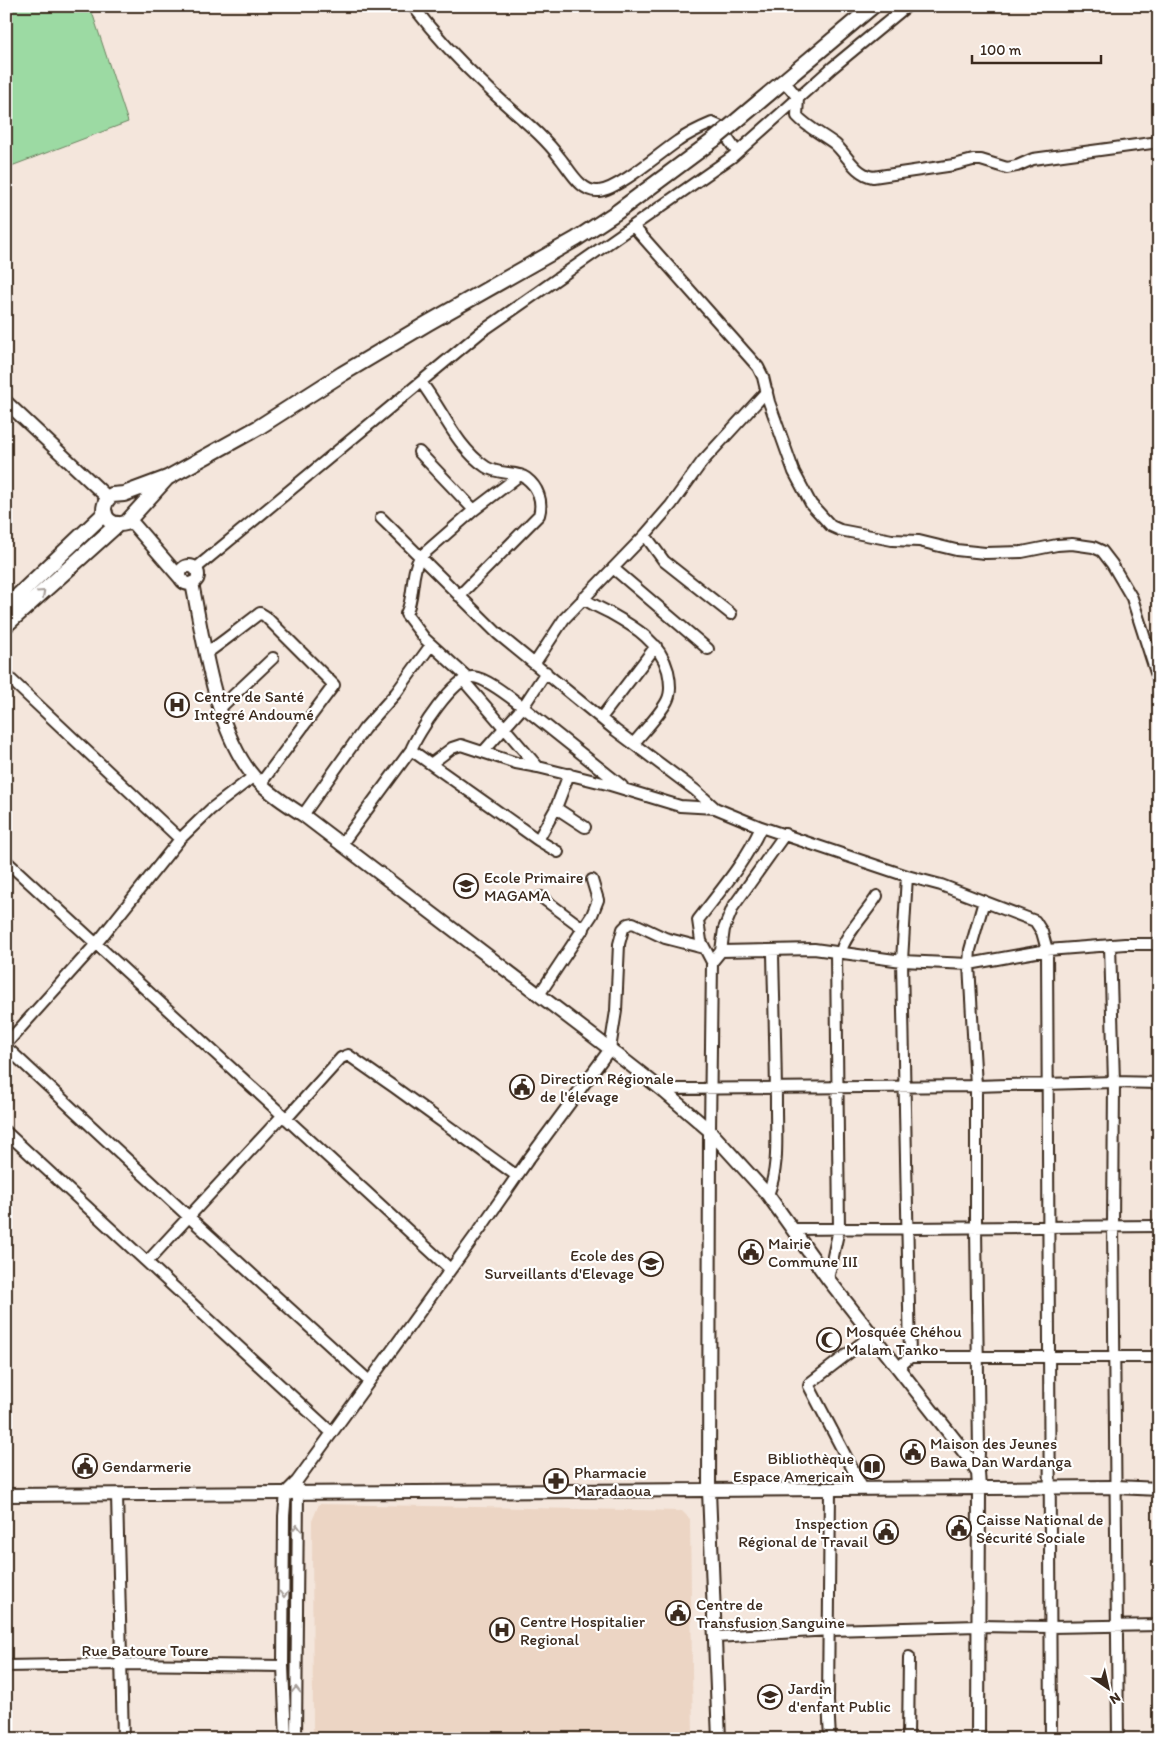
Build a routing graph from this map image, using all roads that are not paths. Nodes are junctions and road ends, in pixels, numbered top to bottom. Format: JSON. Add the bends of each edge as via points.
{"nodes":[{"id":1,"x":413,"y":6,"type":"edge"},
{"id":2,"x":872,"y":6,"type":"edge"},
{"id":3,"x":907,"y":6,"type":"edge"},
{"id":4,"x":784,"y":81,"type":"junction"},
{"id":5,"x":798,"y":98,"type":"junction"},
{"id":6,"x":1159,"y":142,"type":"edge"},
{"id":7,"x":737,"y":152,"type":"junction"},
{"id":8,"x":633,"y":226,"type":"junction"},
{"id":9,"x":421,"y":382,"type":"junction"},
{"id":10,"x":767,"y":391,"type":"junction"},
{"id":11,"x":6,"y":402,"type":"edge"},
{"id":12,"x":419,"y":452,"type":"dead end"},
{"id":13,"x":520,"y":475,"type":"junction"},
{"id":14,"x":167,"y":478,"type":"junction"},
{"id":15,"x":124,"y":494,"type":"junction"},
{"id":16,"x":108,"y":498,"type":"junction"},
{"id":17,"x":474,"y":510,"type":"junction"},
{"id":18,"x":105,"y":513,"type":"junction"},
{"id":19,"x":381,"y":518,"type":"dead end"},
{"id":20,"x":128,"y":519,"type":"junction"},
{"id":21,"x":645,"y":535,"type":"junction"},
{"id":22,"x":420,"y":557,"type":"junction"},
{"id":23,"x":613,"y":568,"type":"junction"},
{"id":24,"x":189,"y":575,"type":"junction"},
{"id":25,"x":460,"y":596,"type":"junction"},
{"id":26,"x":584,"y":598,"type":"junction"},
{"id":27,"x":6,"y":607,"type":"edge"},
{"id":28,"x":731,"y":614,"type":"dead end"},
{"id":29,"x":6,"y":625,"type":"edge"},
{"id":30,"x":430,"y":645,"type":"junction"},
{"id":31,"x":656,"y":646,"type":"junction"},
{"id":32,"x":708,"y":649,"type":"dead end"},
{"id":33,"x":206,"y":653,"type":"junction"},
{"id":34,"x":273,"y":658,"type":"dead end"},
{"id":35,"x":535,"y":663,"type":"junction"},
{"id":36,"x":546,"y":672,"type":"junction"},
{"id":37,"x":6,"y":676,"type":"edge"},
{"id":38,"x":465,"y":678,"type":"junction"},
{"id":39,"x":1159,"y":682,"type":"edge"},
{"id":40,"x":523,"y":706,"type":"junction"},
{"id":41,"x":220,"y":708,"type":"junction"},
{"id":42,"x":601,"y":718,"type":"junction"},
{"id":43,"x":505,"y":728,"type":"junction"},
{"id":44,"x":634,"y":743,"type":"junction"},
{"id":45,"x":411,"y":750,"type":"junction"},
{"id":46,"x":484,"y":752,"type":"junction"},
{"id":47,"x":432,"y":763,"type":"junction"},
{"id":48,"x":538,"y":766,"type":"junction"},
{"id":49,"x":569,"y":774,"type":"junction"},
{"id":50,"x":257,"y":779,"type":"junction"},
{"id":51,"x":626,"y":789,"type":"junction"},
{"id":52,"x":556,"y":808,"type":"junction"},
{"id":53,"x":715,"y":808,"type":"junction"},
{"id":54,"x":303,"y":815,"type":"junction"},
{"id":55,"x":585,"y":827,"type":"dead end"},
{"id":56,"x":761,"y":827,"type":"junction"},
{"id":57,"x":785,"y":834,"type":"junction"},
{"id":58,"x":180,"y":839,"type":"junction"},
{"id":59,"x":538,"y":840,"type":"junction"},
{"id":60,"x":342,"y":845,"type":"junction"},
{"id":61,"x":558,"y":852,"type":"dead end"},
{"id":62,"x":6,"y":860,"type":"edge"},
{"id":63,"x":907,"y":876,"type":"junction"},
{"id":64,"x":592,"y":880,"type":"dead end"},
{"id":65,"x":877,"y":896,"type":"dead end"},
{"id":66,"x":541,"y":897,"type":"dead end"},
{"id":67,"x":984,"y":901,"type":"junction"},
{"id":68,"x":584,"y":929,"type":"junction"},
{"id":69,"x":96,"y":944,"type":"junction"},
{"id":70,"x":1110,"y":944,"type":"junction"},
{"id":71,"x":1159,"y":944,"type":"edge"},
{"id":72,"x":704,"y":948,"type":"junction"},
{"id":73,"x":721,"y":950,"type":"junction"},
{"id":74,"x":770,"y":950,"type":"junction"},
{"id":75,"x":1047,"y":950,"type":"junction"},
{"id":76,"x":838,"y":953,"type":"junction"},
{"id":77,"x":902,"y":961,"type":"junction"},
{"id":78,"x":712,"y":962,"type":"junction"},
{"id":79,"x":969,"y":964,"type":"junction"},
{"id":80,"x":540,"y":996,"type":"junction"},
{"id":81,"x":6,"y":1046,"type":"edge"},
{"id":82,"x":610,"y":1049,"type":"junction"},
{"id":83,"x":1114,"y":1082,"type":"junction"},
{"id":84,"x":1159,"y":1083,"type":"edge"},
{"id":85,"x":1048,"y":1084,"type":"junction"},
{"id":86,"x":905,"y":1086,"type":"junction"},
{"id":87,"x":976,"y":1086,"type":"junction"},
{"id":88,"x":776,"y":1087,"type":"junction"},
{"id":89,"x":837,"y":1087,"type":"junction"},
{"id":90,"x":710,"y":1088,"type":"junction"},
{"id":91,"x":661,"y":1089,"type":"junction"},
{"id":92,"x":284,"y":1118,"type":"junction"},
{"id":93,"x":6,"y":1132,"type":"edge"},
{"id":94,"x":710,"y":1132,"type":"junction"},
{"id":95,"x":517,"y":1176,"type":"junction"},
{"id":96,"x":768,"y":1195,"type":"junction"},
{"id":97,"x":189,"y":1217,"type":"junction"},
{"id":98,"x":1113,"y":1226,"type":"junction"},
{"id":99,"x":1159,"y":1226,"type":"edge"},
{"id":100,"x":1048,"y":1227,"type":"junction"},
{"id":101,"x":839,"y":1228,"type":"junction"},
{"id":102,"x":907,"y":1228,"type":"junction"},
{"id":103,"x":976,"y":1228,"type":"junction"},
{"id":104,"x":792,"y":1229,"type":"junction"},
{"id":105,"x":147,"y":1262,"type":"junction"},
{"id":106,"x":450,"y":1269,"type":"junction"},
{"id":107,"x":828,"y":1279,"type":"junction"},
{"id":108,"x":872,"y":1335,"type":"junction"},
{"id":109,"x":910,"y":1357,"type":"junction"},
{"id":110,"x":977,"y":1357,"type":"junction"},
{"id":111,"x":1048,"y":1357,"type":"junction"},
{"id":112,"x":1114,"y":1357,"type":"junction"},
{"id":113,"x":1159,"y":1357,"type":"edge"},
{"id":114,"x":898,"y":1368,"type":"junction"},
{"id":115,"x":369,"y":1381,"type":"junction"},
{"id":116,"x":332,"y":1433,"type":"junction"},
{"id":117,"x":978,"y":1472,"type":"junction"},
{"id":118,"x":1049,"y":1487,"type":"junction"},
{"id":119,"x":1116,"y":1487,"type":"junction"},
{"id":120,"x":979,"y":1488,"type":"junction"},
{"id":121,"x":294,"y":1489,"type":"junction"},
{"id":122,"x":863,"y":1489,"type":"junction"},
{"id":123,"x":1159,"y":1489,"type":"edge"},
{"id":124,"x":830,"y":1490,"type":"junction"},
{"id":125,"x":709,"y":1491,"type":"junction"},
{"id":126,"x":117,"y":1494,"type":"junction"},
{"id":127,"x":6,"y":1496,"type":"edge"},
{"id":128,"x":1117,"y":1625,"type":"junction"},
{"id":129,"x":1159,"y":1625,"type":"edge"},
{"id":130,"x":978,"y":1626,"type":"junction"},
{"id":131,"x":1051,"y":1627,"type":"junction"},
{"id":132,"x":830,"y":1630,"type":"junction"},
{"id":133,"x":716,"y":1638,"type":"junction"},
{"id":134,"x":909,"y":1657,"type":"dead end"},
{"id":135,"x":121,"y":1664,"type":"junction"},
{"id":136,"x":6,"y":1666,"type":"edge"},
{"id":137,"x":283,"y":1666,"type":"junction"},
{"id":138,"x":122,"y":1739,"type":"edge"},
{"id":139,"x":286,"y":1739,"type":"edge"},
{"id":140,"x":296,"y":1739,"type":"edge"},
{"id":141,"x":719,"y":1739,"type":"edge"},
{"id":142,"x":830,"y":1739,"type":"edge"},
{"id":143,"x":908,"y":1739,"type":"edge"},
{"id":144,"x":978,"y":1739,"type":"edge"},
{"id":145,"x":1051,"y":1739,"type":"edge"},
{"id":146,"x":1118,"y":1739,"type":"edge"}],
"edges":[{"from":1,"to":7,"type":"street","via":[[440,40],[544,139],[588,190],[599,191],[622,181],[679,140],[712,123],[719,126]]},
{"from":2,"to":4,"type":"main road"},
{"from":3,"to":5,"type":"street"},
{"from":4,"to":5,"type":"street"},
{"from":4,"to":14,"type":"main road","bridge":true,"via":[[715,139],[576,239]]},
{"from":5,"to":6,"type":"street","via":[[797,116],[803,123],[835,145],[862,174],[873,177],[973,160],[1007,168],[1033,159]]},
{"from":5,"to":7,"type":"street"},
{"from":7,"to":8,"type":"street"},
{"from":8,"to":9,"type":"street","via":[[481,332]]},
{"from":8,"to":10,"type":"street","via":[[758,367]]},
{"from":9,"to":13,"type":"street","via":[[455,434],[479,462],[493,471]]},
{"from":9,"to":24,"type":"street"},
{"from":10,"to":21,"type":"street","via":[[702,462]]},
{"from":10,"to":39,"type":"street","via":[[794,472],[811,504],[831,526],[956,550],[1002,553],[1082,544],[1102,551],[1132,598]]},
{"from":11,"to":16,"type":"street"},
{"from":12,"to":17,"type":"street"},
{"from":13,"to":17,"type":"street"},
{"from":13,"to":25,"type":"street","via":[[530,483],[540,499],[539,515]]},
{"from":14,"to":15,"type":"main road"},
{"from":14,"to":20,"type":"main road"},
{"from":15,"to":16,"type":"main road"},
{"from":15,"to":20,"type":"main road","via":[[133,501]]},
{"from":16,"to":18,"type":"main road"},
{"from":17,"to":22,"type":"street"},
{"from":18,"to":20,"type":"main road","via":[[110,521]]},
{"from":18,"to":27,"type":"main road"},
{"from":19,"to":22,"type":"street"},
{"from":20,"to":24,"type":"street","via":[[161,557]]},
{"from":29,"to":20,"type":"main road","one_way":true},
{"from":21,"to":23,"type":"street"},
{"from":21,"to":28,"type":"street","via":[[664,561]]},
{"from":22,"to":25,"type":"street"},
{"from":22,"to":30,"type":"street","via":[[406,614]]},
{"from":23,"to":26,"type":"street"},
{"from":23,"to":32,"type":"street"},
{"from":24,"to":33,"type":"street"},
{"from":25,"to":35,"type":"street","via":[[498,634]]},
{"from":26,"to":31,"type":"street","via":[[631,626]]},
{"from":26,"to":35,"type":"street","via":[[564,619]]},
{"from":30,"to":38,"type":"street"},
{"from":30,"to":54,"type":"street","via":[[396,693],[364,729]]},
{"from":31,"to":42,"type":"street"},
{"from":31,"to":44,"type":"street","via":[[664,658],[670,689],[667,701]]},
{"from":33,"to":41,"type":"street"},
{"from":33,"to":50,"type":"street","via":[[260,613],[334,685]]},
{"from":34,"to":41,"type":"street"},
{"from":35,"to":36,"type":"street"},
{"from":36,"to":40,"type":"street"},
{"from":36,"to":42,"type":"street"},
{"from":37,"to":58,"type":"street"},
{"from":38,"to":40,"type":"street","via":[[481,679]]},
{"from":38,"to":43,"type":"street"},
{"from":38,"to":45,"type":"street","via":[[447,695]]},
{"from":40,"to":43,"type":"street"},
{"from":40,"to":51,"type":"street"},
{"from":41,"to":50,"type":"street","via":[[231,738]]},
{"from":42,"to":44,"type":"street"},
{"from":43,"to":46,"type":"street"},
{"from":43,"to":48,"type":"street"},
{"from":44,"to":53,"type":"street"},
{"from":45,"to":47,"type":"street"},
{"from":45,"to":60,"type":"street"},
{"from":46,"to":47,"type":"street","via":[[458,745]]},
{"from":46,"to":48,"type":"street","via":[[516,763]]},
{"from":47,"to":59,"type":"street"},
{"from":48,"to":49,"type":"street"},
{"from":49,"to":51,"type":"street"},
{"from":49,"to":52,"type":"street"},
{"from":50,"to":54,"type":"street","via":[[268,791]]},
{"from":50,"to":58,"type":"street","via":[[212,809]]},
{"from":51,"to":53,"type":"street","via":[[680,806]]},
{"from":52,"to":55,"type":"street"},
{"from":52,"to":59,"type":"street"},
{"from":53,"to":56,"type":"street"},
{"from":54,"to":60,"type":"street"},
{"from":56,"to":57,"type":"street"},
{"from":56,"to":72,"type":"street","via":[[742,862],[698,920]]},
{"from":57,"to":63,"type":"street"},
{"from":57,"to":73,"type":"street","via":[[733,906],[724,929]]},
{"from":58,"to":69,"type":"street"},
{"from":59,"to":61,"type":"street"},
{"from":60,"to":80,"type":"street"},
{"from":62,"to":69,"type":"street"},
{"from":63,"to":67,"type":"street"},
{"from":63,"to":77,"type":"street"},
{"from":64,"to":68,"type":"street","via":[[598,900]]},
{"from":65,"to":76,"type":"street"},
{"from":66,"to":68,"type":"street"},
{"from":67,"to":75,"type":"street","via":[[1035,921]]},
{"from":67,"to":79,"type":"street"},
{"from":68,"to":80,"type":"street"},
{"from":69,"to":81,"type":"street"},
{"from":69,"to":92,"type":"street"},
{"from":70,"to":71,"type":"street"},
{"from":70,"to":75,"type":"street"},
{"from":70,"to":83,"type":"street"},
{"from":72,"to":78,"type":"street"},
{"from":72,"to":82,"type":"street","via":[[628,924],[619,944],[616,1010]]},
{"from":73,"to":74,"type":"street"},
{"from":73,"to":78,"type":"street"},
{"from":74,"to":76,"type":"street","via":[[814,949]]},
{"from":74,"to":88,"type":"street","via":[[773,953]]},
{"from":75,"to":79,"type":"street"},
{"from":75,"to":85,"type":"street"},
{"from":76,"to":77,"type":"street"},
{"from":76,"to":89,"type":"street"},
{"from":77,"to":79,"type":"street"},
{"from":77,"to":86,"type":"street"},
{"from":78,"to":90,"type":"street"},
{"from":79,"to":87,"type":"street"},
{"from":80,"to":82,"type":"street"},
{"from":81,"to":97,"type":"street"},
{"from":82,"to":91,"type":"street"},
{"from":82,"to":95,"type":"street"},
{"from":83,"to":84,"type":"street"},
{"from":83,"to":85,"type":"street"},
{"from":83,"to":98,"type":"street"},
{"from":85,"to":87,"type":"street"},
{"from":85,"to":100,"type":"street"},
{"from":86,"to":87,"type":"street"},
{"from":86,"to":89,"type":"street"},
{"from":86,"to":102,"type":"street"},
{"from":87,"to":103,"type":"street"},
{"from":88,"to":89,"type":"street"},
{"from":88,"to":90,"type":"street"},
{"from":88,"to":96,"type":"street","via":[[776,1165]]},
{"from":89,"to":101,"type":"street"},
{"from":90,"to":91,"type":"street"},
{"from":90,"to":94,"type":"street"},
{"from":91,"to":94,"type":"street"},
{"from":92,"to":95,"type":"street","via":[[341,1058],[348,1055]]},
{"from":92,"to":97,"type":"street"},
{"from":92,"to":106,"type":"street"},
{"from":93,"to":105,"type":"street"},
{"from":94,"to":96,"type":"street"},
{"from":94,"to":125,"type":"street"},
{"from":95,"to":106,"type":"street"},
{"from":96,"to":104,"type":"street"},
{"from":97,"to":105,"type":"street"},
{"from":97,"to":115,"type":"street"},
{"from":98,"to":99,"type":"street"},
{"from":98,"to":100,"type":"street"},
{"from":98,"to":112,"type":"street"},
{"from":100,"to":103,"type":"street"},
{"from":100,"to":111,"type":"street"},
{"from":101,"to":102,"type":"street"},
{"from":101,"to":104,"type":"street"},
{"from":101,"to":107,"type":"street"},
{"from":102,"to":103,"type":"street"},
{"from":102,"to":109,"type":"street"},
{"from":103,"to":110,"type":"street"},
{"from":104,"to":107,"type":"street"},
{"from":105,"to":116,"type":"street"},
{"from":106,"to":115,"type":"street"},
{"from":107,"to":108,"type":"street"},
{"from":108,"to":114,"type":"street"},
{"from":108,"to":122,"type":"street","via":[[809,1386]]},
{"from":109,"to":110,"type":"street"},
{"from":109,"to":114,"type":"street"},
{"from":110,"to":111,"type":"street"},
{"from":110,"to":117,"type":"street"},
{"from":111,"to":112,"type":"street"},
{"from":111,"to":118,"type":"street"},
{"from":112,"to":113,"type":"street"},
{"from":112,"to":119,"type":"street"},
{"from":114,"to":117,"type":"street"},
{"from":115,"to":116,"type":"street"},
{"from":116,"to":121,"type":"street"},
{"from":117,"to":120,"type":"street"},
{"from":118,"to":119,"type":"street"},
{"from":118,"to":120,"type":"street"},
{"from":118,"to":131,"type":"street"},
{"from":119,"to":123,"type":"street"},
{"from":119,"to":128,"type":"street"},
{"from":120,"to":122,"type":"street"},
{"from":120,"to":130,"type":"street"},
{"from":121,"to":125,"type":"street"},
{"from":121,"to":126,"type":"street"},
{"from":121,"to":137,"type":"street","one_way":true,"via":[[284,1516]]},
{"from":140,"to":121,"type":"street","one_way":true,"via":[[297,1518]]},
{"from":122,"to":124,"type":"street"},
{"from":124,"to":125,"type":"street"},
{"from":124,"to":132,"type":"street"},
{"from":125,"to":133,"type":"street"},
{"from":126,"to":127,"type":"street"},
{"from":126,"to":135,"type":"street"},
{"from":128,"to":129,"type":"street"},
{"from":128,"to":131,"type":"street"},
{"from":128,"to":146,"type":"street"},
{"from":130,"to":131,"type":"street"},
{"from":130,"to":132,"type":"street"},
{"from":130,"to":144,"type":"street"},
{"from":131,"to":145,"type":"street"},
{"from":132,"to":133,"type":"street"},
{"from":132,"to":142,"type":"street"},
{"from":133,"to":141,"type":"street"},
{"from":134,"to":143,"type":"street"},
{"from":135,"to":136,"type":"street","name":"Rue Batoure Toure"},
{"from":135,"to":137,"type":"street","name":"Rue Batoure Toure"},
{"from":135,"to":138,"type":"street"},
{"from":137,"to":139,"type":"street"}]}
